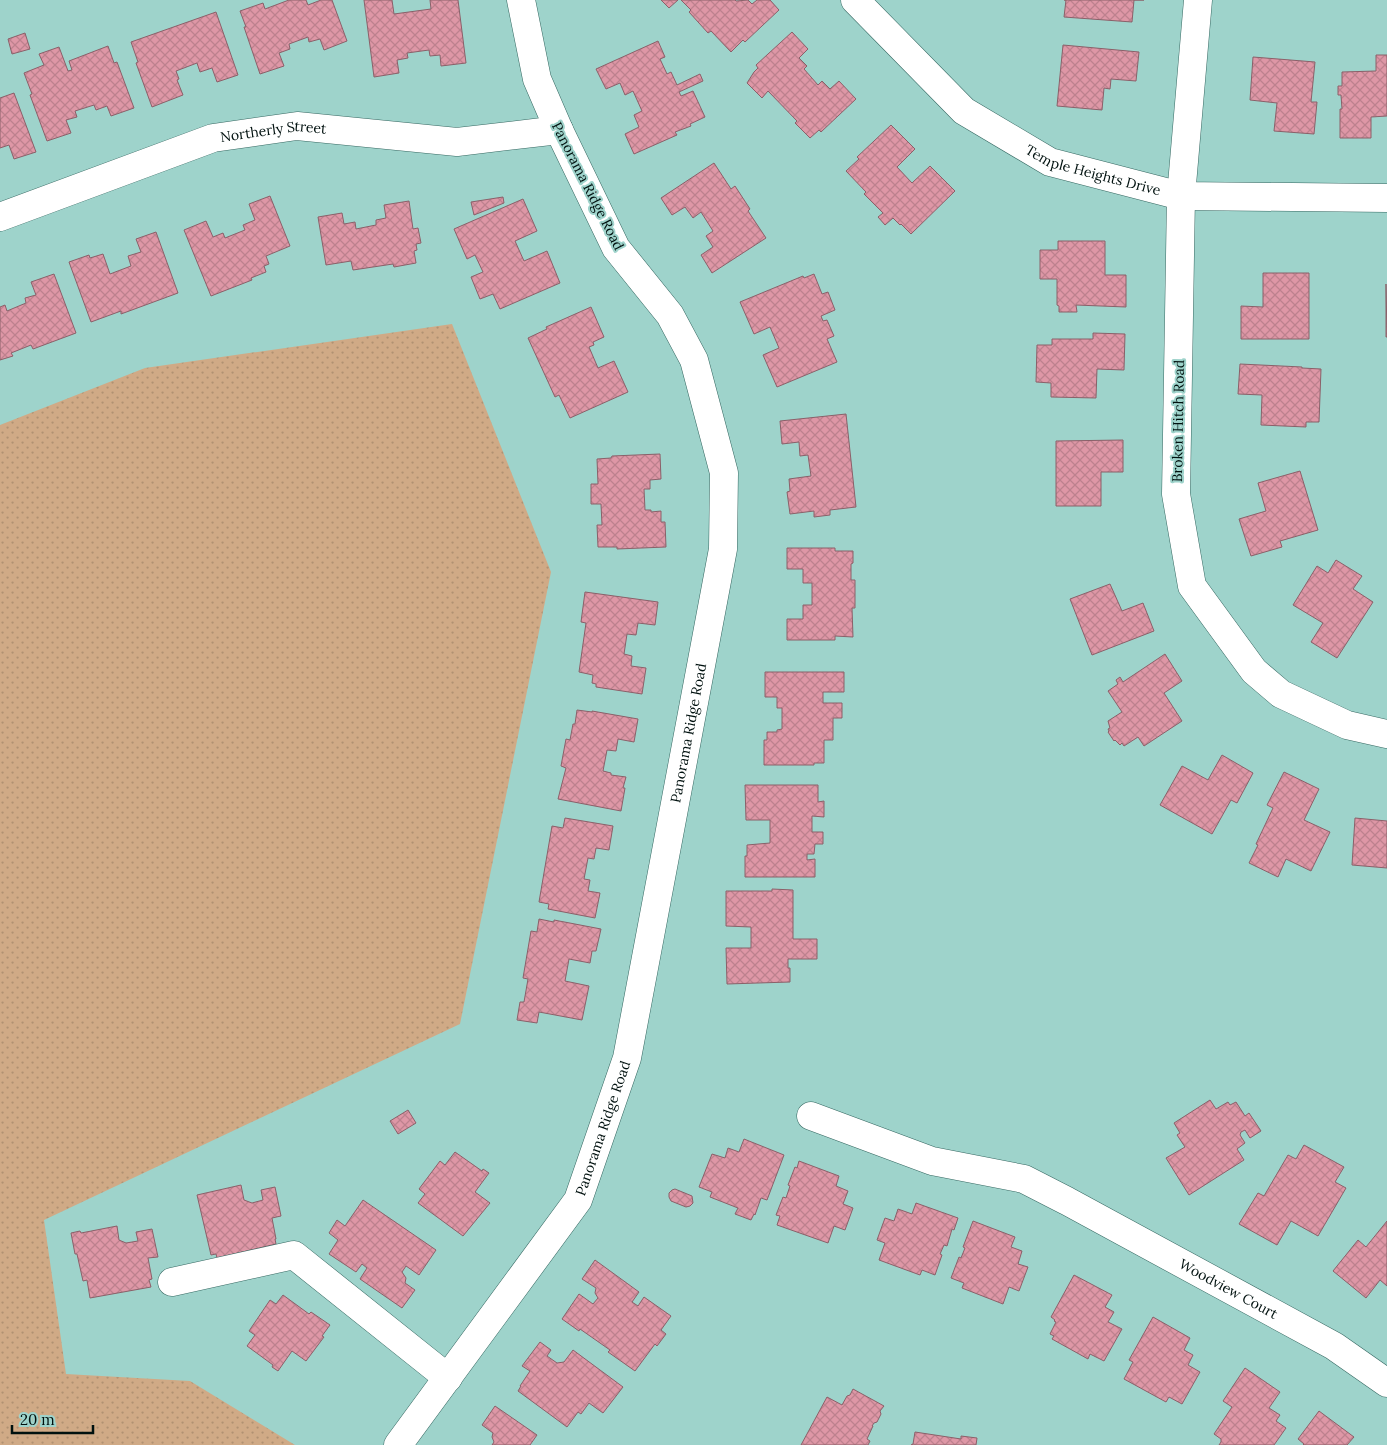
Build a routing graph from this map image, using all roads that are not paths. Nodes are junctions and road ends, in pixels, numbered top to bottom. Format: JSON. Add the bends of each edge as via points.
{"nodes":[{"id":1,"x":521,"y":0,"type":"edge"},
{"id":2,"x":855,"y":0,"type":"edge"},
{"id":3,"x":1198,"y":0,"type":"edge"},
{"id":4,"x":559,"y":130,"type":"junction"},
{"id":5,"x":1182,"y":196,"type":"junction"},
{"id":6,"x":1387,"y":198,"type":"edge"},
{"id":7,"x":0,"y":217,"type":"edge"},
{"id":8,"x":1387,"y":734,"type":"edge"},
{"id":9,"x":810,"y":1116,"type":"dead end"},
{"id":10,"x":172,"y":1282,"type":"dead end"},
{"id":11,"x":448,"y":1378,"type":"junction"},
{"id":12,"x":1387,"y":1383,"type":"edge"},
{"id":13,"x":398,"y":1445,"type":"edge"}],
"edges":[{"from":1,"to":4,"type":"street","name":"Panorama Ridge Road","via":[[537,79]]},
{"from":2,"to":5,"type":"street","name":"Temple Heights Drive","via":[[964,112],[1050,162]]},
{"from":3,"to":5,"type":"street","name":"Broken Hitch Road"},
{"from":4,"to":7,"type":"street","name":"Northerly Street","via":[[458,142],[297,126],[213,138]]},
{"from":4,"to":11,"type":"street","name":"Panorama Ridge Road","via":[[616,248],[670,315],[694,360],[724,473],[723,549],[627,1058],[578,1200]]},
{"from":5,"to":6,"type":"street","name":"Temple Heights Drive"},
{"from":5,"to":8,"type":"street","name":"Broken Hitch Road","via":[[1176,494],[1192,586],[1254,671],[1281,694],[1347,725]]},
{"from":9,"to":12,"type":"street","name":"Woodview Court","via":[[932,1161],[1024,1179],[1334,1346]]},
{"from":10,"to":11,"type":"street","via":[[294,1255]]},
{"from":11,"to":13,"type":"street","name":"Panorama Ridge Road"}]}
